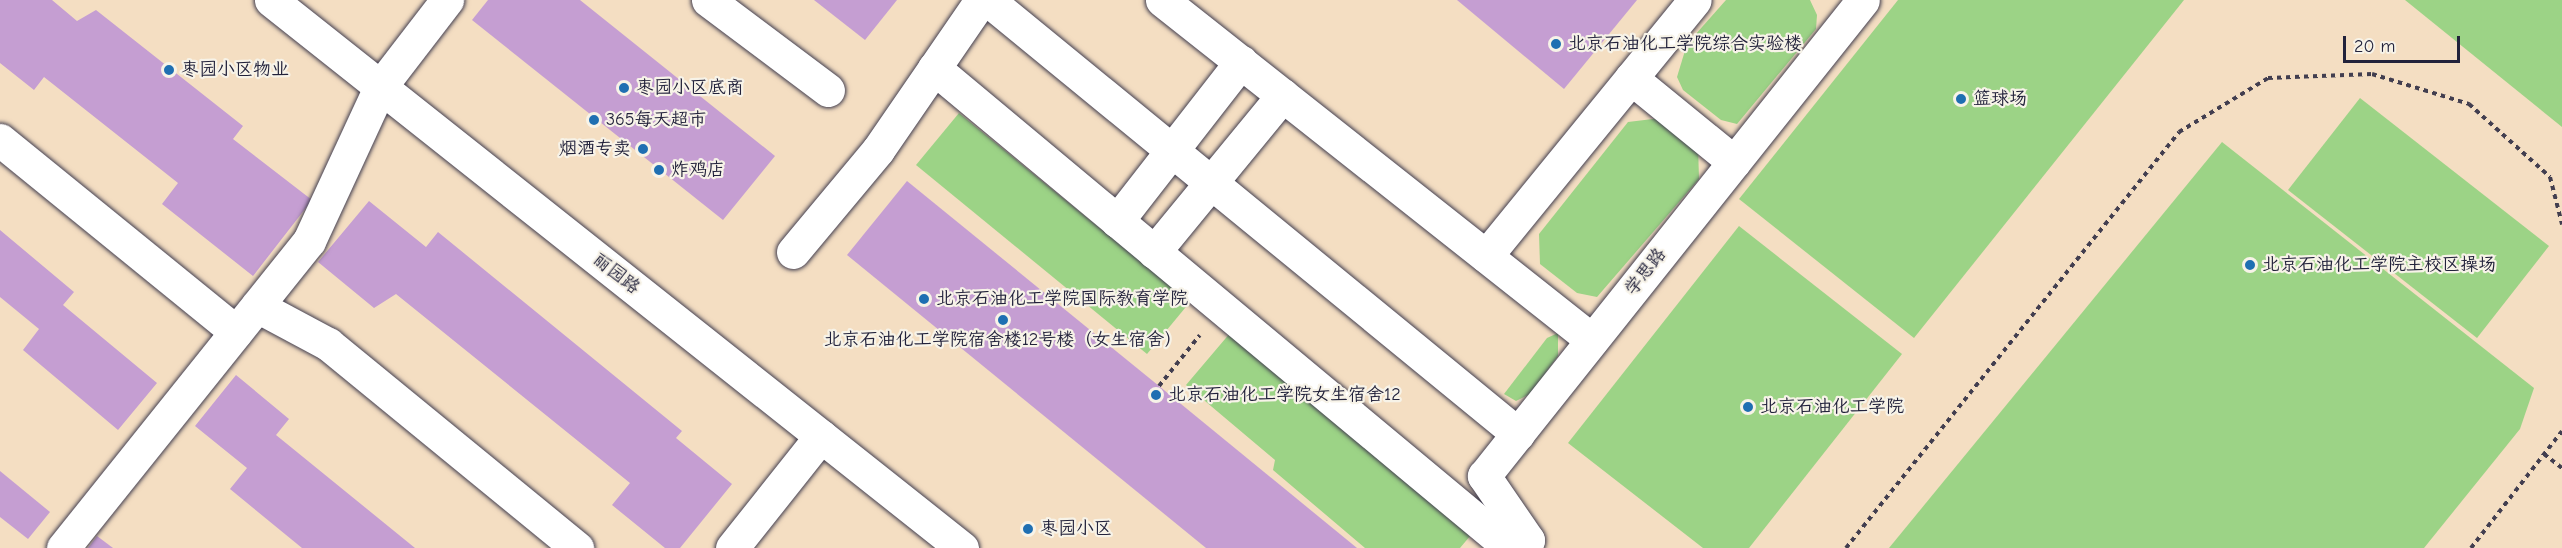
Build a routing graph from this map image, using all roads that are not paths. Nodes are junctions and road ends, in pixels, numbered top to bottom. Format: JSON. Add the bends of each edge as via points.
{"nodes":[{"id":1,"x":272,"y":0,"type":"edge"},
{"id":2,"x":447,"y":0,"type":"edge"},
{"id":3,"x":708,"y":0,"type":"edge"},
{"id":4,"x":981,"y":0,"type":"edge"},
{"id":5,"x":988,"y":0,"type":"edge"},
{"id":6,"x":1162,"y":0,"type":"edge"},
{"id":7,"x":1695,"y":0,"type":"edge"},
{"id":8,"x":1863,"y":0,"type":"edge"},
{"id":9,"x":1241,"y":62,"type":"junction"},
{"id":10,"x":934,"y":68,"type":"junction"},
{"id":11,"x":1631,"y":78,"type":"junction"},
{"id":12,"x":380,"y":87,"type":"junction"},
{"id":13,"x":828,"y":90,"type":"dead end"},
{"id":14,"x":1283,"y":95,"type":"junction"},
{"id":15,"x":0,"y":140,"type":"edge"},
{"id":16,"x":1171,"y":150,"type":"junction"},
{"id":17,"x":1734,"y":162,"type":"junction"},
{"id":18,"x":1211,"y":183,"type":"junction"},
{"id":19,"x":1117,"y":221,"type":"junction"},
{"id":20,"x":793,"y":252,"type":"dead end"},
{"id":21,"x":1154,"y":252,"type":"junction"},
{"id":22,"x":1486,"y":256,"type":"junction"},
{"id":23,"x":257,"y":306,"type":"junction"},
{"id":24,"x":236,"y":332,"type":"junction"},
{"id":25,"x":1592,"y":340,"type":"junction"},
{"id":26,"x":1518,"y":434,"type":"junction"},
{"id":27,"x":821,"y":436,"type":"junction"},
{"id":28,"x":63,"y":548,"type":"edge"},
{"id":29,"x":577,"y":548,"type":"edge"},
{"id":30,"x":732,"y":548,"type":"edge"},
{"id":31,"x":962,"y":548,"type":"edge"},
{"id":32,"x":1510,"y":548,"type":"edge"},
{"id":33,"x":1522,"y":548,"type":"edge"}],
"edges":[{"from":1,"to":12,"type":"street","name":"丽园路"},
{"from":2,"to":12,"type":"street"},
{"from":3,"to":13,"type":"street"},
{"from":4,"to":10,"type":"street"},
{"from":5,"to":16,"type":"street"},
{"from":6,"to":9,"type":"street"},
{"from":7,"to":11,"type":"street"},
{"from":8,"to":17,"type":"street","name":"学思路"},
{"from":9,"to":14,"type":"street"},
{"from":9,"to":16,"type":"street"},
{"from":10,"to":19,"type":"street"},
{"from":10,"to":20,"type":"street","via":[[878,150]]},
{"from":11,"to":17,"type":"street"},
{"from":11,"to":22,"type":"street"},
{"from":12,"to":23,"type":"street","via":[[309,241]]},
{"from":12,"to":27,"type":"street","name":"丽园路"},
{"from":14,"to":18,"type":"street"},
{"from":14,"to":22,"type":"street"},
{"from":15,"to":24,"type":"street"},
{"from":16,"to":18,"type":"street"},
{"from":16,"to":19,"type":"street"},
{"from":17,"to":25,"type":"street","name":"学思路"},
{"from":18,"to":21,"type":"street"},
{"from":18,"to":26,"type":"street"},
{"from":19,"to":21,"type":"street"},
{"from":21,"to":32,"type":"street"},
{"from":22,"to":25,"type":"street"},
{"from":23,"to":24,"type":"street"},
{"from":23,"to":29,"type":"street","via":[[328,344]]},
{"from":24,"to":28,"type":"street"},
{"from":25,"to":26,"type":"street","name":"学思路"},
{"from":26,"to":33,"type":"street","name":"学思路","via":[[1484,476],[1528,540]]},
{"from":27,"to":30,"type":"street"},
{"from":27,"to":31,"type":"street","name":"丽园路"}]}
